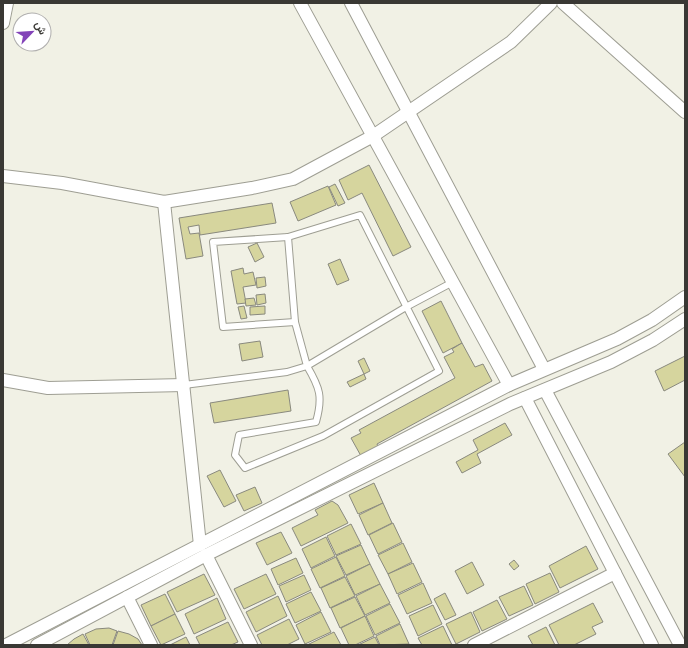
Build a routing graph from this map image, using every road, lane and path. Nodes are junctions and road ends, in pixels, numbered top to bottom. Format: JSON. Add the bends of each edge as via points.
{"nodes":[{"id":1,"x":7,"y":3,"type":"edge"},
{"id":2,"x":300,"y":3,"type":"edge"},
{"id":3,"x":351,"y":3,"type":"edge"},
{"id":4,"x":551,"y":3,"type":"edge"},
{"id":5,"x":563,"y":3,"type":"edge"},
{"id":6,"x":3,"y":23,"type":"edge"},
{"id":7,"x":407,"y":112,"type":"junction"},
{"id":8,"x":685,"y":112,"type":"edge"},
{"id":9,"x":373,"y":136,"type":"junction"},
{"id":10,"x":3,"y":176,"type":"edge"},
{"id":11,"x":164,"y":202,"type":"junction"},
{"id":12,"x":288,"y":237,"type":"junction"},
{"id":13,"x":453,"y":282,"type":"junction"},
{"id":14,"x":685,"y":297,"type":"edge"},
{"id":15,"x":406,"y":307,"type":"junction"},
{"id":16,"x":685,"y":319,"type":"edge"},
{"id":17,"x":295,"y":322,"type":"junction"},
{"id":18,"x":307,"y":366,"type":"junction"},
{"id":19,"x":544,"y":370,"type":"junction"},
{"id":20,"x":3,"y":380,"type":"edge"},
{"id":21,"x":184,"y":385,"type":"junction"},
{"id":22,"x":509,"y":385,"type":"junction"},
{"id":23,"x":545,"y":390,"type":"junction"},
{"id":24,"x":525,"y":398,"type":"junction"},
{"id":25,"x":203,"y":550,"type":"junction"},
{"id":26,"x":614,"y":573,"type":"junction"},
{"id":27,"x":127,"y":598,"type":"junction"},
{"id":28,"x":24,"y":641,"type":"edge"},
{"id":29,"x":6,"y":645,"type":"edge"},
{"id":30,"x":37,"y":645,"type":"edge"},
{"id":31,"x":152,"y":645,"type":"edge"},
{"id":32,"x":251,"y":645,"type":"edge"},
{"id":33,"x":474,"y":645,"type":"edge"},
{"id":34,"x":652,"y":645,"type":"edge"},
{"id":35,"x":680,"y":645,"type":"edge"}],
"edges":[{"from":1,"to":6,"type":"street"},
{"from":2,"to":9,"type":"street"},
{"from":3,"to":7,"type":"street"},
{"from":4,"to":7,"type":"street","via":[[511,42]]},
{"from":5,"to":8,"type":"street"},
{"from":7,"to":9,"type":"street"},
{"from":7,"to":19,"type":"street"},
{"from":9,"to":11,"type":"street","via":[[293,179]]},
{"from":9,"to":13,"type":"street"},
{"from":10,"to":11,"type":"street","via":[[62,183]]},
{"from":11,"to":21,"type":"street"},
{"from":12,"to":15,"type":"lane","via":[[360,215]]},
{"from":12,"to":17,"type":"lane"},
{"from":12,"to":17,"type":"lane","via":[[213,242],[223,327]]},
{"from":13,"to":15,"type":"lane"},
{"from":13,"to":22,"type":"street"},
{"from":14,"to":19,"type":"street","via":[[652,320],[617,339]]},
{"from":15,"to":18,"type":"lane"},
{"from":15,"to":18,"type":"lane","via":[[439,371],[323,436],[245,468],[235,455],[239,435],[316,422],[320,406],[317,384]]},
{"from":16,"to":23,"type":"street","via":[[653,340],[611,362]]},
{"from":17,"to":18,"type":"lane"},
{"from":18,"to":21,"type":"lane","via":[[287,372]]},
{"from":19,"to":22,"type":"street"},
{"from":20,"to":21,"type":"street","via":[[48,388]]},
{"from":21,"to":25,"type":"street"},
{"from":22,"to":25,"type":"street"},
{"from":23,"to":24,"type":"street"},
{"from":23,"to":35,"type":"street"},
{"from":24,"to":25,"type":"street"},
{"from":24,"to":26,"type":"street"},
{"from":25,"to":27,"type":"street"},
{"from":25,"to":28,"type":"street"},
{"from":25,"to":32,"type":"street"},
{"from":26,"to":33,"type":"street"},
{"from":26,"to":34,"type":"street"},
{"from":27,"to":30,"type":"street"},
{"from":27,"to":31,"type":"street"},
{"from":28,"to":29,"type":"street"}]}
